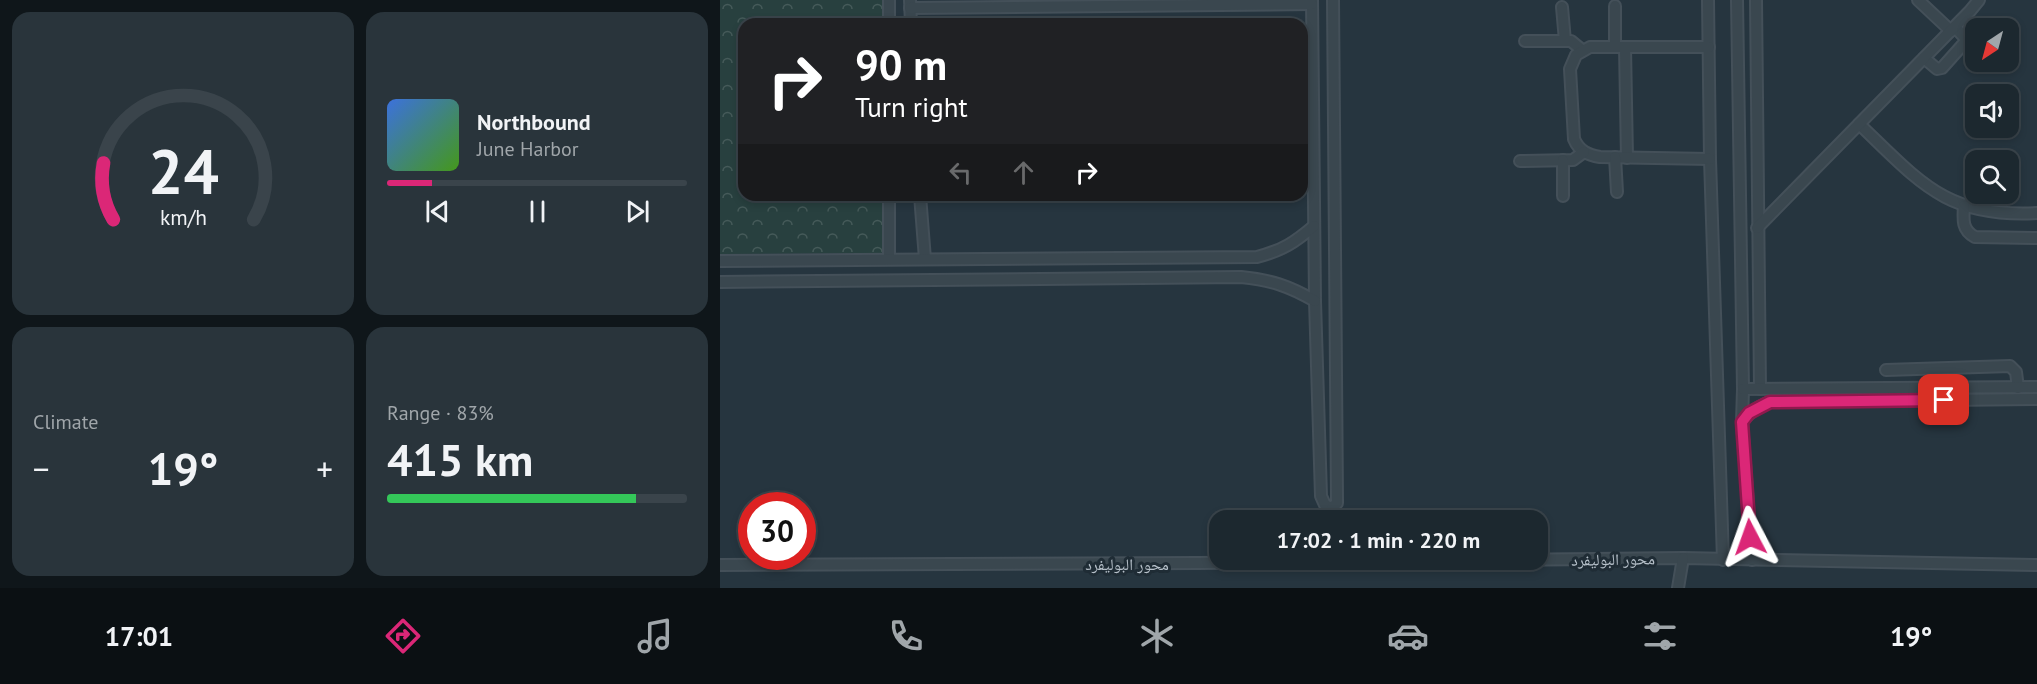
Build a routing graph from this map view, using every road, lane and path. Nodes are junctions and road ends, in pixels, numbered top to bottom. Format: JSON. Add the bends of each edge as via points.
{"nodes":[{"id":1,"x":889,"y":0,"type":"edge"},
{"id":2,"x":1334,"y":0,"type":"edge"},
{"id":3,"x":1708,"y":0,"type":"edge"},
{"id":4,"x":1737,"y":0,"type":"edge"},
{"id":5,"x":1756,"y":0,"type":"edge"},
{"id":6,"x":1918,"y":0,"type":"edge"},
{"id":7,"x":1979,"y":0,"type":"edge"},
{"id":8,"x":1312,"y":2,"type":"edge"},
{"id":9,"x":910,"y":4,"type":"edge"},
{"id":10,"x":1615,"y":6,"type":"dead end"},
{"id":11,"x":1562,"y":7,"type":"dead end"},
{"id":12,"x":889,"y":18,"type":"edge"},
{"id":13,"x":1953,"y":29,"type":"junction"},
{"id":14,"x":1525,"y":41,"type":"dead end"},
{"id":15,"x":1565,"y":41,"type":"junction"},
{"id":16,"x":1620,"y":47,"type":"junction"},
{"id":17,"x":1709,"y":47,"type":"junction"},
{"id":18,"x":1582,"y":50,"type":"junction"},
{"id":19,"x":1924,"y":58,"type":"junction"},
{"id":20,"x":1314,"y":82,"type":"junction"},
{"id":21,"x":1334,"y":83,"type":"junction"},
{"id":22,"x":1859,"y":124,"type":"junction"},
{"id":23,"x":1584,"y":152,"type":"junction"},
{"id":24,"x":1615,"y":157,"type":"junction"},
{"id":25,"x":1627,"y":158,"type":"junction"},
{"id":26,"x":1710,"y":159,"type":"junction"},
{"id":27,"x":1563,"y":160,"type":"junction"},
{"id":28,"x":1520,"y":162,"type":"dead end"},
{"id":29,"x":1617,"y":192,"type":"dead end"},
{"id":30,"x":1563,"y":195,"type":"dead end"},
{"id":31,"x":889,"y":201,"type":"edge"},
{"id":32,"x":920,"y":201,"type":"edge"},
{"id":33,"x":1964,"y":206,"type":"junction"},
{"id":34,"x":2037,"y":213,"type":"edge"},
{"id":35,"x":1314,"y":226,"type":"junction"},
{"id":36,"x":1757,"y":228,"type":"junction"},
{"id":37,"x":2037,"y":238,"type":"edge"},
{"id":38,"x":889,"y":259,"type":"junction"},
{"id":39,"x":925,"y":259,"type":"junction"},
{"id":40,"x":720,"y":261,"type":"edge"},
{"id":41,"x":720,"y":282,"type":"edge"},
{"id":42,"x":1315,"y":301,"type":"junction"},
{"id":43,"x":1936,"y":368,"type":"junction"},
{"id":44,"x":1886,"y":370,"type":"dead end"},
{"id":45,"x":1937,"y":387,"type":"junction"},
{"id":46,"x":2037,"y":387,"type":"edge"},
{"id":47,"x":1760,"y":388,"type":"junction"},
{"id":48,"x":2018,"y":388,"type":"junction"},
{"id":49,"x":1743,"y":390,"type":"junction"},
{"id":50,"x":2037,"y":399,"type":"edge"},
{"id":51,"x":1742,"y":422,"type":"junction"},
{"id":52,"x":1332,"y":508,"type":"joint"},
{"id":53,"x":1683,"y":558,"type":"junction"},
{"id":54,"x":1548,"y":559,"type":"edge"},
{"id":55,"x":1723,"y":560,"type":"junction"},
{"id":56,"x":1752,"y":560,"type":"junction"},
{"id":57,"x":1209,"y":562,"type":"edge"},
{"id":58,"x":2037,"y":564,"type":"edge"},
{"id":59,"x":720,"y":565,"type":"edge"},
{"id":60,"x":1678,"y":588,"type":"edge"}],
"edges":[{"from":1,"to":12,"type":"street"},
{"from":2,"to":21,"type":"street"},
{"from":3,"to":17,"type":"street"},
{"from":4,"to":49,"type":"street"},
{"from":5,"to":36,"type":"street"},
{"from":6,"to":13,"type":"street"},
{"from":7,"to":13,"type":"street"},
{"from":8,"to":9,"type":"street"},
{"from":8,"to":20,"type":"street"},
{"from":10,"to":16,"type":"street"},
{"from":11,"to":15,"type":"street"},
{"from":13,"to":19,"type":"street"},
{"from":13,"to":19,"type":"street","via":[[1967,40],[1942,68]]},
{"from":14,"to":15,"type":"street"},
{"from":15,"to":18,"type":"street","via":[[1576,43]]},
{"from":16,"to":17,"type":"street"},
{"from":16,"to":18,"type":"street"},
{"from":16,"to":25,"type":"street"},
{"from":17,"to":26,"type":"street"},
{"from":18,"to":23,"type":"street","via":[[1570,69],[1574,139]]},
{"from":19,"to":22,"type":"street"},
{"from":20,"to":21,"type":"street"},
{"from":20,"to":35,"type":"street"},
{"from":21,"to":52,"type":"street","via":[[1337,503]]},
{"from":22,"to":33,"type":"street","via":[[1936,193]]},
{"from":22,"to":36,"type":"street"},
{"from":23,"to":24,"type":"street"},
{"from":23,"to":27,"type":"street","via":[[1577,158]]},
{"from":24,"to":25,"type":"street"},
{"from":24,"to":29,"type":"street"},
{"from":25,"to":26,"type":"street"},
{"from":26,"to":55,"type":"street"},
{"from":27,"to":28,"type":"street"},
{"from":27,"to":30,"type":"street"},
{"from":31,"to":38,"type":"street"},
{"from":32,"to":39,"type":"street"},
{"from":33,"to":34,"type":"street","via":[[1998,214]]},
{"from":33,"to":37,"type":"street","via":[[1964,226],[1975,237]]},
{"from":35,"to":39,"type":"street","via":[[1295,243],[1257,257]]},
{"from":35,"to":42,"type":"street"},
{"from":36,"to":47,"type":"street"},
{"from":38,"to":39,"type":"street"},
{"from":38,"to":40,"type":"street"},
{"from":41,"to":42,"type":"street","via":[[1241,277],[1292,288]]},
{"from":42,"to":52,"type":"street","via":[[1322,496],[1325,505]]},
{"from":43,"to":44,"type":"street"},
{"from":43,"to":45,"type":"street"},
{"from":43,"to":48,"type":"street","via":[[2010,366],[2016,372]]},
{"from":45,"to":47,"type":"street"},
{"from":45,"to":48,"type":"street"},
{"from":46,"to":48,"type":"street"},
{"from":47,"to":49,"type":"street"},
{"from":49,"to":51,"type":"street"},
{"from":50,"to":51,"type":"street","via":[[1770,402],[1749,413]]},
{"from":51,"to":56,"type":"street"},
{"from":53,"to":54,"type":"street","name":"محور البوليفرد"},
{"from":53,"to":55,"type":"street","name":"محور البوليفرد"},
{"from":53,"to":60,"type":"street"},
{"from":55,"to":56,"type":"street","name":"محور البوليفرد"},
{"from":56,"to":58,"type":"street","name":"محور البوليفرد"},
{"from":57,"to":59,"type":"street","name":"محور البوليفرد"}]}
